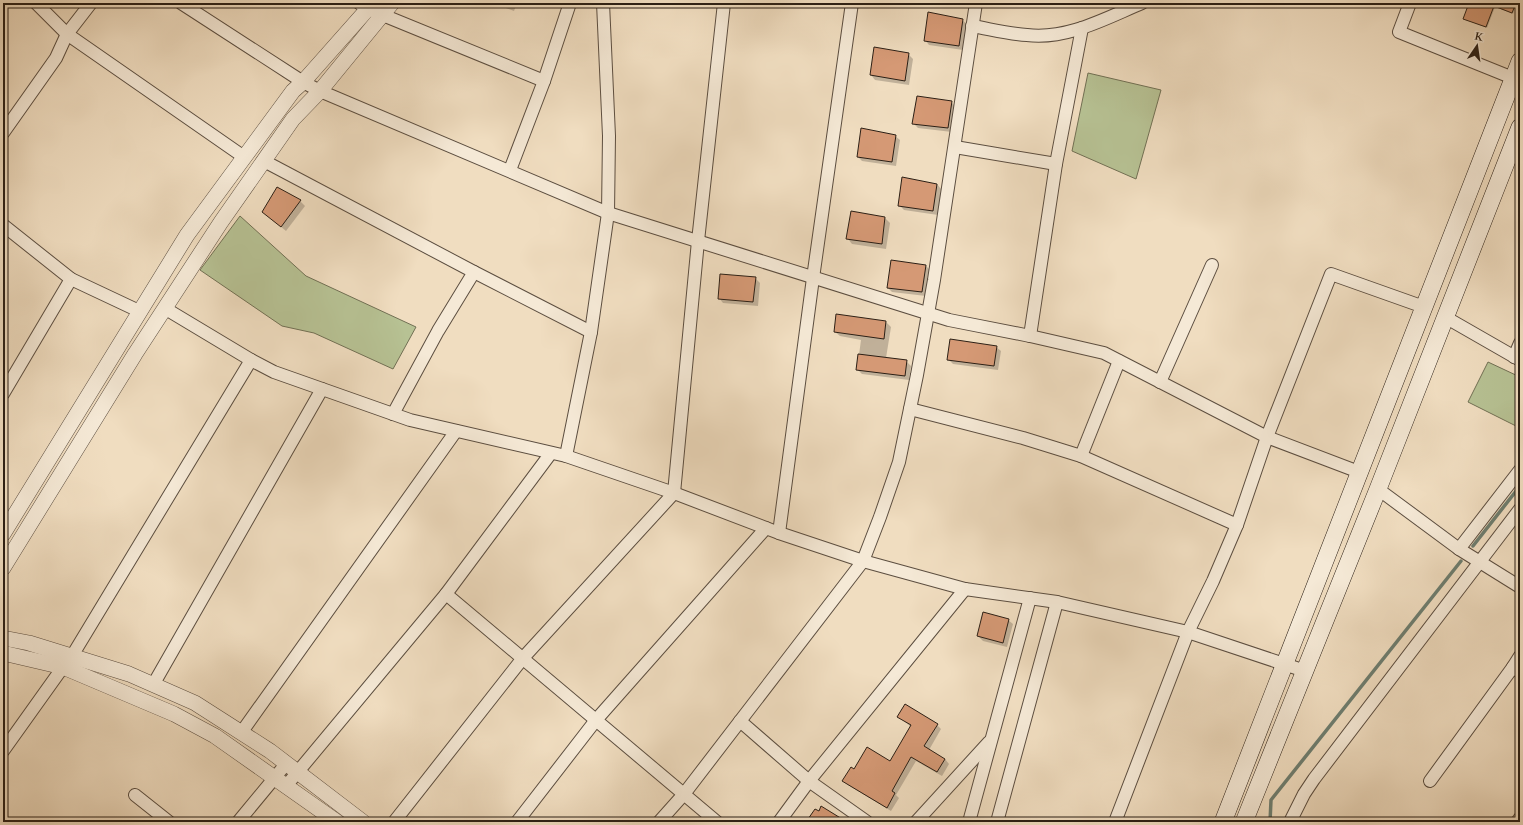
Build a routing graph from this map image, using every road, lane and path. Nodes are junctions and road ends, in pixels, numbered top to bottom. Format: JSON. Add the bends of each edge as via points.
{"nodes":[{"id":1,"x":36,"y":3,"type":"edge"},
{"id":2,"x":91,"y":3,"type":"edge"},
{"id":3,"x":181,"y":3,"type":"edge"},
{"id":4,"x":570,"y":3,"type":"edge"},
{"id":5,"x":603,"y":3,"type":"edge"},
{"id":6,"x":724,"y":3,"type":"edge"},
{"id":7,"x":852,"y":3,"type":"edge"},
{"id":8,"x":976,"y":3,"type":"edge"},
{"id":9,"x":1142,"y":3,"type":"edge"},
{"id":10,"x":1410,"y":3,"type":"edge"},
{"id":11,"x":375,"y":6,"type":"edge"},
{"id":12,"x":972,"y":26,"type":"junction"},
{"id":13,"x":1082,"y":28,"type":"junction"},
{"id":14,"x":67,"y":34,"type":"junction"},
{"id":15,"x":1520,"y":61,"type":"edge"},
{"id":16,"x":1513,"y":78,"type":"junction"},
{"id":17,"x":544,"y":81,"type":"junction"},
{"id":18,"x":303,"y":82,"type":"junction"},
{"id":19,"x":320,"y":91,"type":"junction"},
{"id":20,"x":1520,"y":127,"type":"edge"},
{"id":21,"x":3,"y":133,"type":"edge"},
{"id":22,"x":955,"y":147,"type":"junction"},
{"id":23,"x":244,"y":157,"type":"junction"},
{"id":24,"x":264,"y":161,"type":"junction"},
{"id":25,"x":1056,"y":164,"type":"junction"},
{"id":26,"x":510,"y":170,"type":"junction"},
{"id":27,"x":608,"y":213,"type":"junction"},
{"id":28,"x":3,"y":224,"type":"edge"},
{"id":29,"x":698,"y":241,"type":"junction"},
{"id":30,"x":1212,"y":264,"type":"dead end"},
{"id":31,"x":474,"y":272,"type":"junction"},
{"id":32,"x":813,"y":278,"type":"junction"},
{"id":33,"x":71,"y":279,"type":"junction"},
{"id":34,"x":1424,"y":307,"type":"junction"},
{"id":35,"x":166,"y":309,"type":"junction"},
{"id":36,"x":139,"y":311,"type":"junction"},
{"id":37,"x":928,"y":314,"type":"junction"},
{"id":38,"x":1445,"y":317,"type":"junction"},
{"id":39,"x":591,"y":332,"type":"junction"},
{"id":40,"x":1030,"y":336,"type":"junction"},
{"id":41,"x":1520,"y":343,"type":"edge"},
{"id":42,"x":1517,"y":358,"type":"edge"},
{"id":43,"x":252,"y":360,"type":"junction"},
{"id":44,"x":1119,"y":361,"type":"junction"},
{"id":45,"x":1160,"y":382,"type":"junction"},
{"id":46,"x":322,"y":389,"type":"junction"},
{"id":47,"x":3,"y":394,"type":"edge"},
{"id":48,"x":910,"y":409,"type":"junction"},
{"id":49,"x":392,"y":414,"type":"junction"},
{"id":50,"x":456,"y":431,"type":"junction"},
{"id":51,"x":1267,"y":438,"type":"junction"},
{"id":52,"x":551,"y":453,"type":"junction"},
{"id":53,"x":566,"y":456,"type":"junction"},
{"id":54,"x":1081,"y":456,"type":"junction"},
{"id":55,"x":1520,"y":470,"type":"edge"},
{"id":56,"x":1359,"y":472,"type":"junction"},
{"id":57,"x":1378,"y":489,"type":"junction"},
{"id":58,"x":674,"y":493,"type":"junction"},
{"id":59,"x":1520,"y":509,"type":"edge"},
{"id":60,"x":1237,"y":525,"type":"junction"},
{"id":61,"x":766,"y":528,"type":"junction"},
{"id":62,"x":779,"y":533,"type":"junction"},
{"id":63,"x":3,"y":534,"type":"edge"},
{"id":64,"x":1459,"y":549,"type":"junction"},
{"id":65,"x":863,"y":562,"type":"junction"},
{"id":66,"x":1480,"y":562,"type":"junction"},
{"id":67,"x":3,"y":568,"type":"edge"},
{"id":68,"x":1520,"y":587,"type":"edge"},
{"id":69,"x":965,"y":589,"type":"junction"},
{"id":70,"x":446,"y":594,"type":"junction"},
{"id":71,"x":1030,"y":598,"type":"junction"},
{"id":72,"x":1057,"y":602,"type":"junction"},
{"id":73,"x":1188,"y":632,"type":"junction"},
{"id":74,"x":3,"y":638,"type":"edge"},
{"id":75,"x":3,"y":653,"type":"edge"},
{"id":76,"x":1520,"y":656,"type":"edge"},
{"id":77,"x":523,"y":658,"type":"junction"},
{"id":78,"x":68,"y":662,"type":"junction"},
{"id":79,"x":1285,"y":663,"type":"junction"},
{"id":80,"x":1516,"y":669,"type":"edge"},
{"id":81,"x":1305,"y":671,"type":"junction"},
{"id":82,"x":153,"y":685,"type":"junction"},
{"id":83,"x":596,"y":720,"type":"junction"},
{"id":84,"x":740,"y":721,"type":"junction"},
{"id":85,"x":241,"y":733,"type":"junction"},
{"id":86,"x":991,"y":740,"type":"junction"},
{"id":87,"x":3,"y":751,"type":"edge"},
{"id":88,"x":292,"y":768,"type":"junction"},
{"id":89,"x":809,"y":781,"type":"junction"},
{"id":90,"x":1430,"y":781,"type":"dead end"},
{"id":91,"x":280,"y":782,"type":"junction"},
{"id":92,"x":684,"y":794,"type":"junction"},
{"id":93,"x":135,"y":795,"type":"dead end"},
{"id":94,"x":1520,"y":818,"type":"edge"},
{"id":95,"x":169,"y":822,"type":"edge"},
{"id":96,"x":238,"y":822,"type":"edge"},
{"id":97,"x":337,"y":822,"type":"edge"},
{"id":98,"x":364,"y":822,"type":"edge"},
{"id":99,"x":394,"y":822,"type":"edge"},
{"id":100,"x":517,"y":822,"type":"edge"},
{"id":101,"x":658,"y":822,"type":"edge"},
{"id":102,"x":717,"y":822,"type":"edge"},
{"id":103,"x":779,"y":822,"type":"edge"},
{"id":104,"x":867,"y":822,"type":"edge"},
{"id":105,"x":916,"y":822,"type":"edge"},
{"id":106,"x":969,"y":822,"type":"edge"},
{"id":107,"x":997,"y":822,"type":"edge"},
{"id":108,"x":1115,"y":822,"type":"edge"},
{"id":109,"x":1223,"y":822,"type":"edge"},
{"id":110,"x":1244,"y":822,"type":"edge"},
{"id":111,"x":1290,"y":822,"type":"edge"},
{"id":112,"x":1517,"y":822,"type":"edge"}],
"edges":[{"from":1,"to":14,"type":"street"},
{"from":2,"to":14,"type":"street"},
{"from":3,"to":18,"type":"street"},
{"from":4,"to":17,"type":"street"},
{"from":5,"to":27,"type":"street","via":[[609,136]]},
{"from":6,"to":29,"type":"street"},
{"from":7,"to":32,"type":"street"},
{"from":8,"to":12,"type":"street"},
{"from":9,"to":13,"type":"street"},
{"from":10,"to":16,"type":"street","via":[[1399,32]]},
{"from":11,"to":17,"type":"street"},
{"from":11,"to":18,"type":"street"},
{"from":11,"to":19,"type":"street"},
{"from":12,"to":13,"type":"street","via":[[1028,36],[1058,34]]},
{"from":12,"to":22,"type":"street"},
{"from":13,"to":25,"type":"street"},
{"from":14,"to":21,"type":"street","via":[[56,58]]},
{"from":14,"to":23,"type":"street"},
{"from":15,"to":16,"type":"main road"},
{"from":16,"to":34,"type":"main road"},
{"from":17,"to":26,"type":"street"},
{"from":18,"to":19,"type":"street"},
{"from":18,"to":23,"type":"street","via":[[293,91]]},
{"from":19,"to":24,"type":"street","via":[[293,119]]},
{"from":19,"to":26,"type":"street"},
{"from":20,"to":38,"type":"main road"},
{"from":22,"to":25,"type":"street"},
{"from":22,"to":37,"type":"street"},
{"from":23,"to":36,"type":"street","via":[[187,235]]},
{"from":24,"to":31,"type":"street"},
{"from":24,"to":35,"type":"street","via":[[221,222]]},
{"from":25,"to":40,"type":"street"},
{"from":26,"to":27,"type":"street"},
{"from":27,"to":29,"type":"street"},
{"from":27,"to":39,"type":"street"},
{"from":28,"to":33,"type":"street"},
{"from":29,"to":32,"type":"street"},
{"from":29,"to":58,"type":"street"},
{"from":30,"to":45,"type":"street"},
{"from":31,"to":39,"type":"street"},
{"from":31,"to":49,"type":"street"},
{"from":32,"to":37,"type":"street"},
{"from":32,"to":62,"type":"street"},
{"from":33,"to":36,"type":"street"},
{"from":33,"to":47,"type":"street"},
{"from":34,"to":51,"type":"street","via":[[1331,274]]},
{"from":34,"to":56,"type":"main road"},
{"from":35,"to":43,"type":"street"},
{"from":35,"to":67,"type":"street","via":[[135,354]]},
{"from":36,"to":63,"type":"street"},
{"from":37,"to":40,"type":"street"},
{"from":37,"to":48,"type":"street"},
{"from":38,"to":42,"type":"street"},
{"from":38,"to":57,"type":"main road"},
{"from":39,"to":53,"type":"street"},
{"from":40,"to":44,"type":"street","via":[[1104,353]]},
{"from":41,"to":42,"type":"street"},
{"from":43,"to":46,"type":"street","via":[[274,372]]},
{"from":43,"to":78,"type":"street"},
{"from":44,"to":45,"type":"street"},
{"from":44,"to":54,"type":"street"},
{"from":45,"to":51,"type":"street"},
{"from":46,"to":49,"type":"street"},
{"from":46,"to":82,"type":"street"},
{"from":48,"to":54,"type":"street"},
{"from":48,"to":65,"type":"street","via":[[898,462]]},
{"from":49,"to":50,"type":"street"},
{"from":50,"to":52,"type":"street"},
{"from":50,"to":85,"type":"street"},
{"from":51,"to":56,"type":"street"},
{"from":51,"to":60,"type":"street"},
{"from":52,"to":53,"type":"street"},
{"from":52,"to":70,"type":"street"},
{"from":53,"to":58,"type":"street"},
{"from":54,"to":60,"type":"street"},
{"from":55,"to":64,"type":"street"},
{"from":56,"to":79,"type":"main road"},
{"from":57,"to":64,"type":"street"},
{"from":57,"to":81,"type":"main road"},
{"from":58,"to":61,"type":"street"},
{"from":58,"to":77,"type":"street"},
{"from":59,"to":66,"type":"street"},
{"from":60,"to":73,"type":"street"},
{"from":61,"to":62,"type":"street"},
{"from":61,"to":83,"type":"street"},
{"from":62,"to":65,"type":"street"},
{"from":64,"to":66,"type":"street"},
{"from":65,"to":69,"type":"street"},
{"from":65,"to":84,"type":"street"},
{"from":66,"to":68,"type":"street"},
{"from":66,"to":111,"type":"street","via":[[1314,779]]},
{"from":69,"to":71,"type":"street"},
{"from":69,"to":89,"type":"street"},
{"from":70,"to":77,"type":"street"},
{"from":70,"to":88,"type":"street"},
{"from":71,"to":72,"type":"street"},
{"from":71,"to":86,"type":"street"},
{"from":72,"to":73,"type":"street"},
{"from":72,"to":107,"type":"street"},
{"from":73,"to":79,"type":"street"},
{"from":73,"to":108,"type":"street"},
{"from":74,"to":78,"type":"street","via":[[29,643]]},
{"from":75,"to":78,"type":"street"},
{"from":76,"to":80,"type":"street"},
{"from":77,"to":83,"type":"street"},
{"from":77,"to":99,"type":"street"},
{"from":78,"to":82,"type":"street","via":[[129,674]]},
{"from":78,"to":87,"type":"street"},
{"from":78,"to":91,"type":"street","via":[[215,736]]},
{"from":79,"to":81,"type":"street"},
{"from":79,"to":109,"type":"main road"},
{"from":80,"to":90,"type":"street"},
{"from":81,"to":110,"type":"main road"},
{"from":82,"to":85,"type":"street","via":[[195,703]]},
{"from":83,"to":92,"type":"street"},
{"from":83,"to":100,"type":"street"},
{"from":84,"to":89,"type":"street"},
{"from":84,"to":92,"type":"street"},
{"from":85,"to":88,"type":"street"},
{"from":86,"to":105,"type":"street"},
{"from":86,"to":106,"type":"street"},
{"from":88,"to":91,"type":"street"},
{"from":88,"to":98,"type":"street"},
{"from":89,"to":103,"type":"street"},
{"from":89,"to":104,"type":"street"},
{"from":91,"to":96,"type":"street"},
{"from":91,"to":97,"type":"street"},
{"from":92,"to":101,"type":"street"},
{"from":92,"to":102,"type":"street"},
{"from":93,"to":95,"type":"street"},
{"from":94,"to":112,"type":"street"}]}
